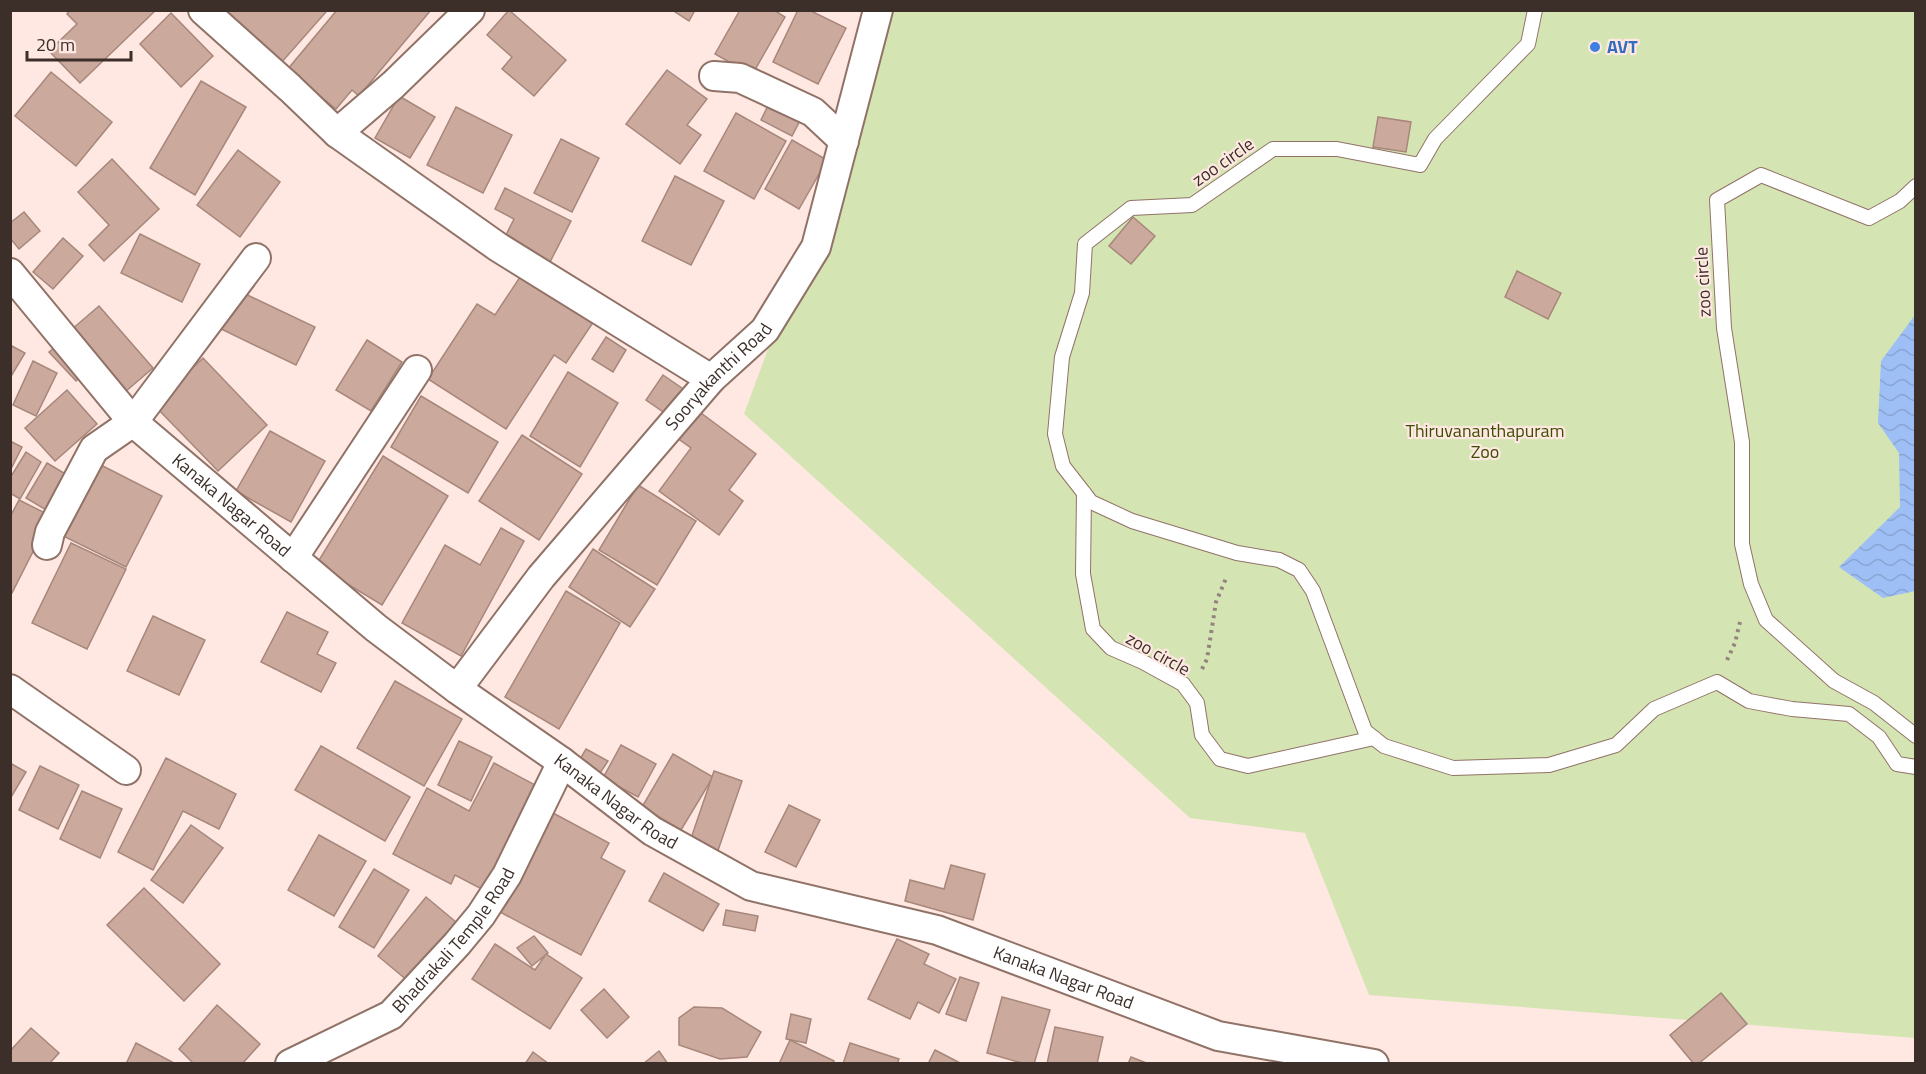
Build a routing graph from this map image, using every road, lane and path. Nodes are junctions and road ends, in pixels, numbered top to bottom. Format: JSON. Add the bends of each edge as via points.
{"nodes":[{"id":1,"x":203,"y":10,"type":"edge"},
{"id":2,"x":471,"y":10,"type":"edge"},
{"id":3,"x":878,"y":10,"type":"edge"},
{"id":4,"x":1535,"y":10,"type":"edge"},
{"id":5,"x":714,"y":76,"type":"dead end"},
{"id":6,"x":337,"y":133,"type":"junction"},
{"id":7,"x":844,"y":141,"type":"junction"},
{"id":8,"x":1916,"y":186,"type":"edge"},
{"id":9,"x":256,"y":258,"type":"dead end"},
{"id":10,"x":11,"y":277,"type":"edge"},
{"id":11,"x":417,"y":370,"type":"dead end"},
{"id":12,"x":711,"y":379,"type":"junction"},
{"id":13,"x":133,"y":422,"type":"junction"},
{"id":14,"x":1084,"y":493,"type":"junction"},
{"id":15,"x":47,"y":545,"type":"dead end"},
{"id":16,"x":1237,"y":553,"type":"junction"},
{"id":17,"x":293,"y":558,"type":"junction"},
{"id":18,"x":1751,"y":584,"type":"junction"},
{"id":19,"x":1716,"y":682,"type":"junction"},
{"id":20,"x":10,"y":689,"type":"edge"},
{"id":21,"x":457,"y":689,"type":"junction"},
{"id":22,"x":1189,"y":692,"type":"junction"},
{"id":23,"x":1916,"y":736,"type":"edge"},
{"id":24,"x":1374,"y":738,"type":"junction"},
{"id":25,"x":562,"y":762,"type":"junction"},
{"id":26,"x":1916,"y":767,"type":"edge"},
{"id":27,"x":126,"y":770,"type":"dead end"},
{"id":28,"x":290,"y":1064,"type":"edge"},
{"id":29,"x":1374,"y":1064,"type":"edge"}],
"edges":[{"from":1,"to":6,"type":"street"},
{"from":2,"to":6,"type":"street"},
{"from":3,"to":7,"type":"street","name":"Sooryakanthi Road"},
{"from":4,"to":14,"type":"lane","name":"zoo circle","via":[[1528,44],[1435,140],[1420,165],[1337,149],[1273,149],[1192,205],[1131,208],[1085,244],[1083,293],[1062,357],[1055,434],[1063,466]]},
{"from":5,"to":7,"type":"street","via":[[740,78],[813,112]]},
{"from":6,"to":12,"type":"street","via":[[498,247]]},
{"from":7,"to":12,"type":"street","name":"Sooryakanthi Road","via":[[816,247],[765,330]]},
{"from":8,"to":18,"type":"lane","name":"zoo circle","via":[[1900,201],[1869,218],[1761,175],[1717,200],[1724,328],[1742,442],[1742,544]]},
{"from":9,"to":13,"type":"street"},
{"from":10,"to":13,"type":"street","name":"Kanaka Nagar Road"},
{"from":11,"to":17,"type":"street"},
{"from":12,"to":21,"type":"street","name":"Sooryakanthi Road","via":[[541,577]]},
{"from":13,"to":15,"type":"street","via":[[94,450],[50,532]]},
{"from":13,"to":17,"type":"street","name":"Kanaka Nagar Road"},
{"from":14,"to":16,"type":"lane","name":"zoo circle","via":[[1091,502],[1132,521]]},
{"from":14,"to":22,"type":"lane","name":"zoo circle","via":[[1083,574],[1093,628],[1111,648],[1183,684]]},
{"from":16,"to":22,"type":"path","via":[[1216,602],[1207,659]]},
{"from":16,"to":24,"type":"lane","name":"zoo circle","via":[[1279,560],[1299,570],[1312,591],[1365,731]]},
{"from":17,"to":21,"type":"street","name":"Kanaka Nagar Road"},
{"from":18,"to":19,"type":"path","via":[[1735,643]]},
{"from":18,"to":23,"type":"lane","name":"zoo circle","via":[[1766,620],[1834,681],[1874,703]]},
{"from":19,"to":24,"type":"lane","via":[[1654,709],[1616,745],[1550,765],[1453,768],[1384,746]]},
{"from":19,"to":26,"type":"lane","via":[[1749,701],[1849,714],[1879,737],[1898,764]]},
{"from":20,"to":27,"type":"street"},
{"from":21,"to":25,"type":"street","name":"Kanaka Nagar Road"},
{"from":22,"to":24,"type":"lane","name":"zoo circle","via":[[1197,703],[1202,735],[1220,759],[1248,766]]},
{"from":25,"to":28,"type":"street","name":"Bhadrakali Temple Road","via":[[507,875],[457,944],[391,1015]]},
{"from":25,"to":29,"type":"street","name":"Kanaka Nagar Road","via":[[652,831],[751,886],[938,930],[1218,1036]]}]}
